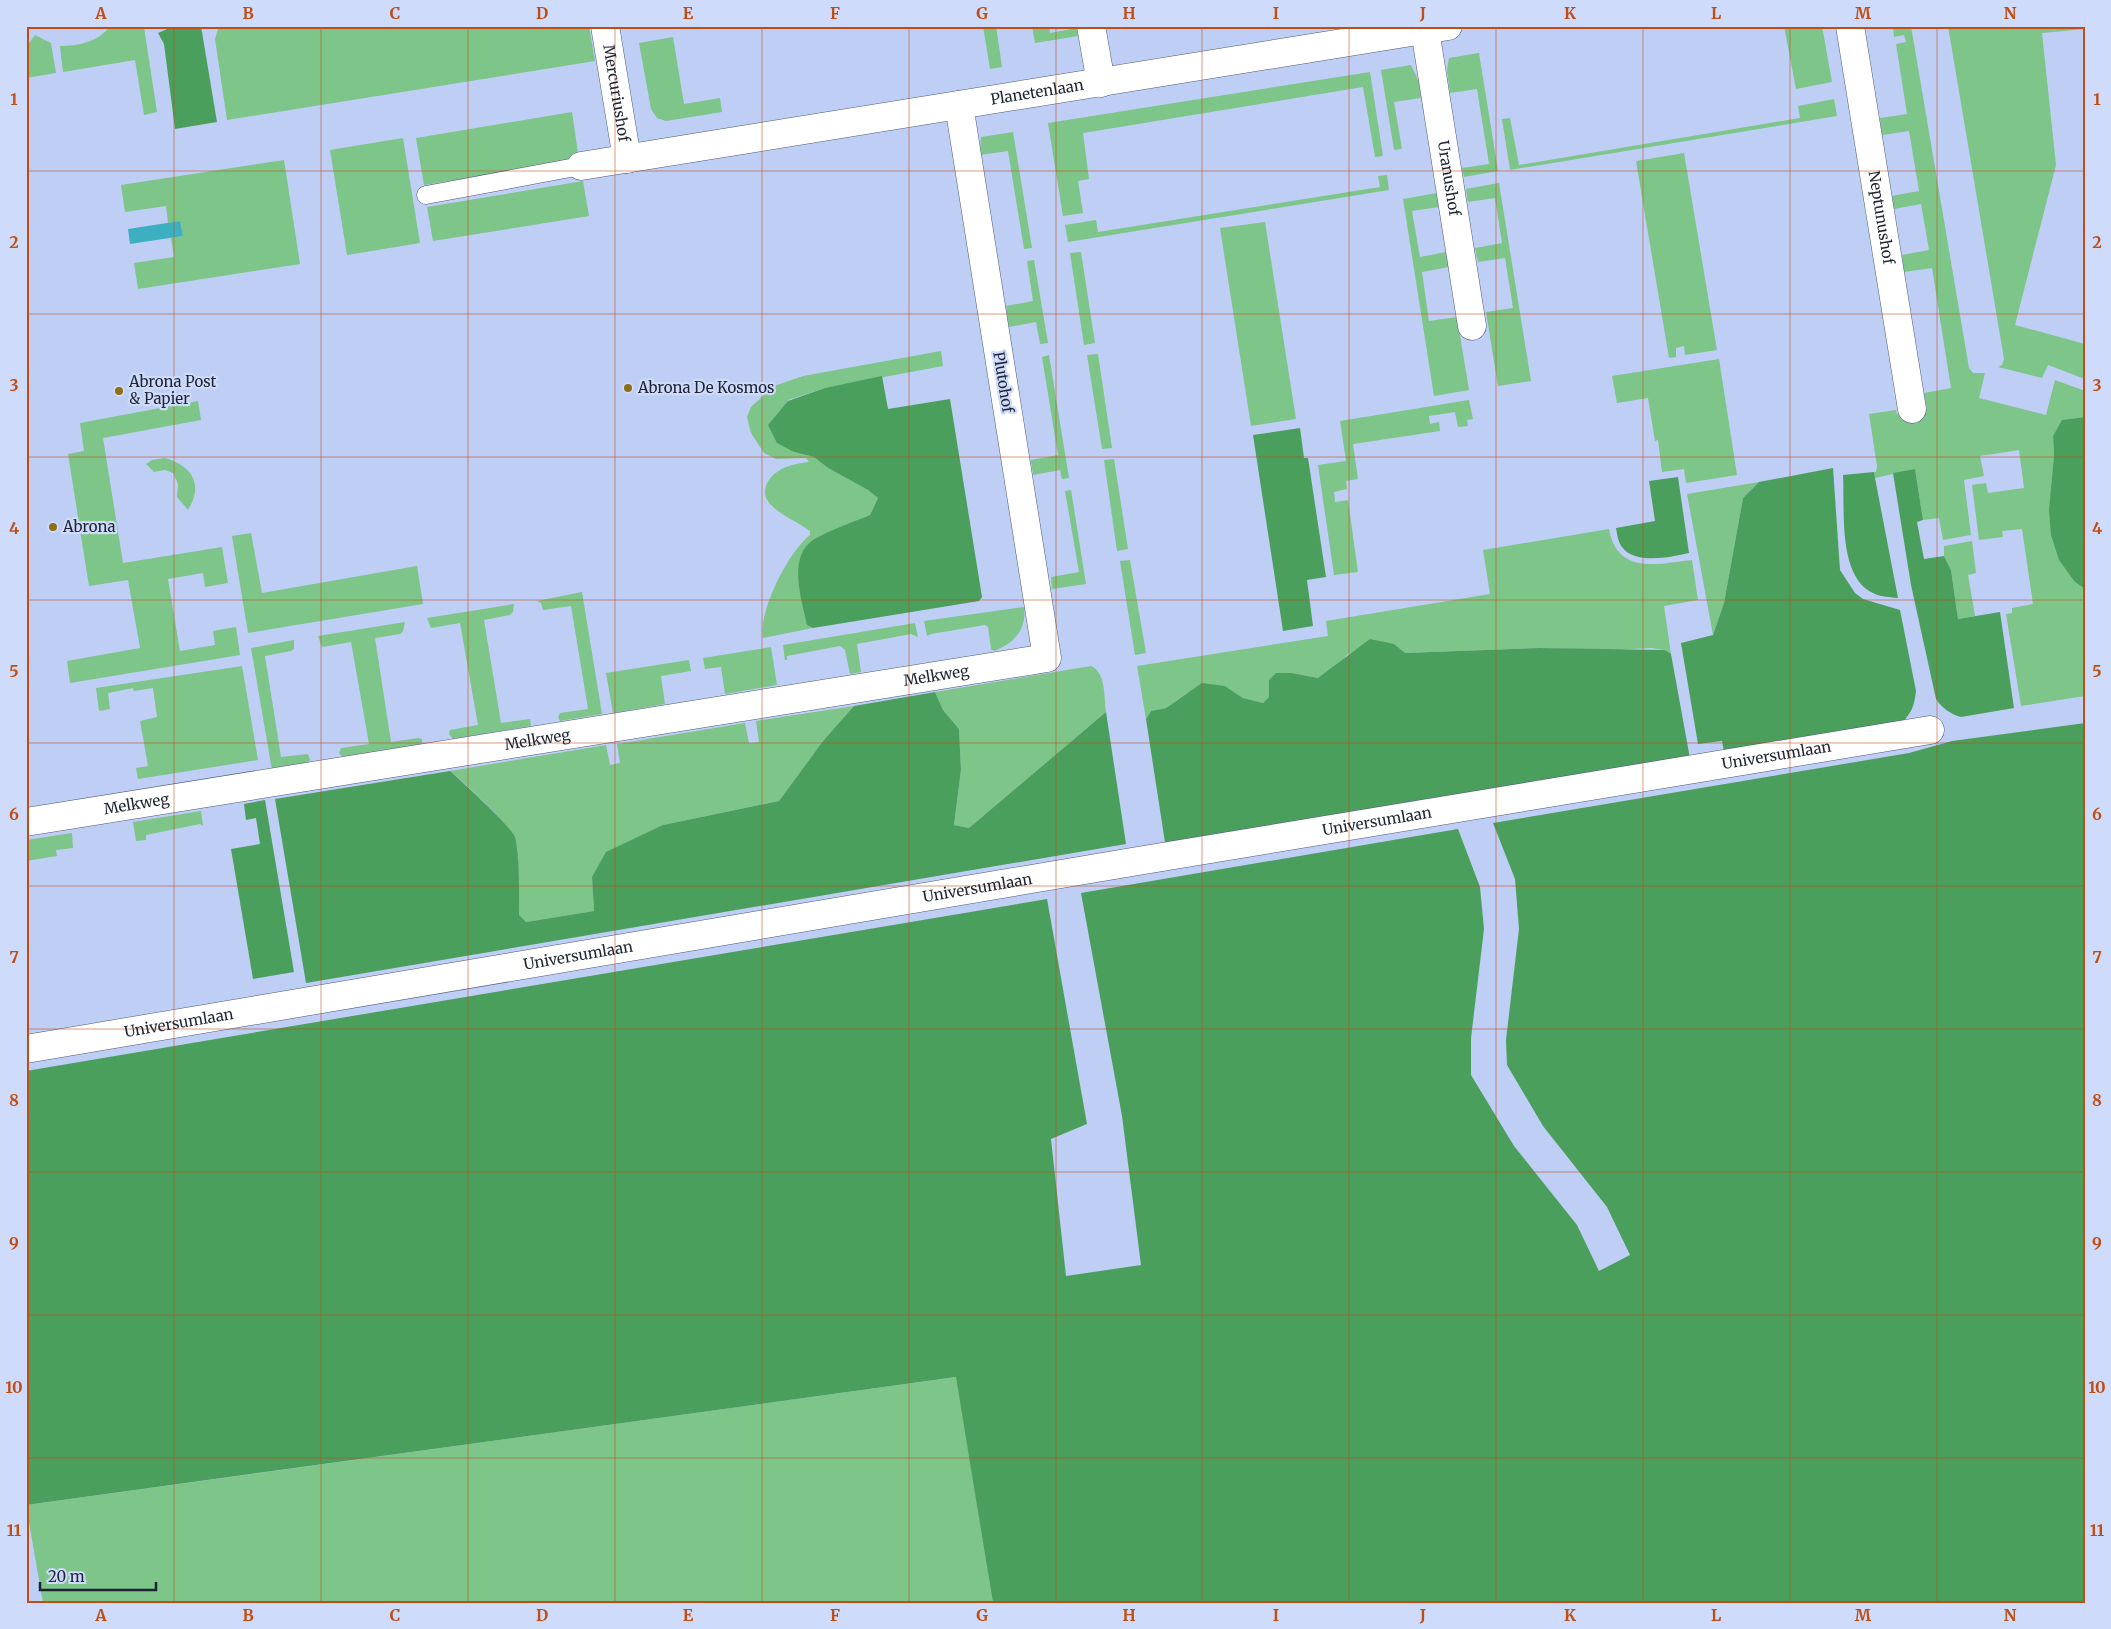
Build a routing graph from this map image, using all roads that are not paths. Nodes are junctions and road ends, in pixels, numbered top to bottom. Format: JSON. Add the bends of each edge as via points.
{"nodes":[{"id":1,"x":605,"y":26,"type":"edge"},
{"id":2,"x":1091,"y":26,"type":"edge"},
{"id":3,"x":1850,"y":26,"type":"edge"},
{"id":4,"x":1437,"y":28,"type":"edge"},
{"id":5,"x":1100,"y":83,"type":"junction"},
{"id":6,"x":959,"y":106,"type":"junction"},
{"id":7,"x":628,"y":159,"type":"junction"},
{"id":8,"x":581,"y":166,"type":"joint"},
{"id":9,"x":426,"y":195,"type":"dead end"},
{"id":10,"x":1472,"y":326,"type":"dead end"},
{"id":11,"x":1912,"y":409,"type":"dead end"},
{"id":12,"x":1047,"y":658,"type":"joint"},
{"id":13,"x":1930,"y":730,"type":"dead end"},
{"id":14,"x":26,"y":822,"type":"edge"},
{"id":15,"x":26,"y":1049,"type":"edge"}],
"edges":[{"from":1,"to":7,"type":"street","name":"Mercuriushof","via":[[606,74]]},
{"from":2,"to":5,"type":"street"},
{"from":3,"to":11,"type":"street","name":"Neptunushof"},
{"from":4,"to":5,"type":"street","name":"Planetenlaan"},
{"from":4,"to":10,"type":"street","name":"Uranushof"},
{"from":5,"to":6,"type":"street","name":"Planetenlaan"},
{"from":6,"to":7,"type":"street","name":"Planetenlaan"},
{"from":6,"to":12,"type":"street","name":"Plutohof"},
{"from":7,"to":8,"type":"street","name":"Planetenlaan"},
{"from":8,"to":9,"type":"lane"},
{"from":12,"to":14,"type":"street","name":"Melkweg"},
{"from":13,"to":15,"type":"street","name":"Universumlaan"}]}
